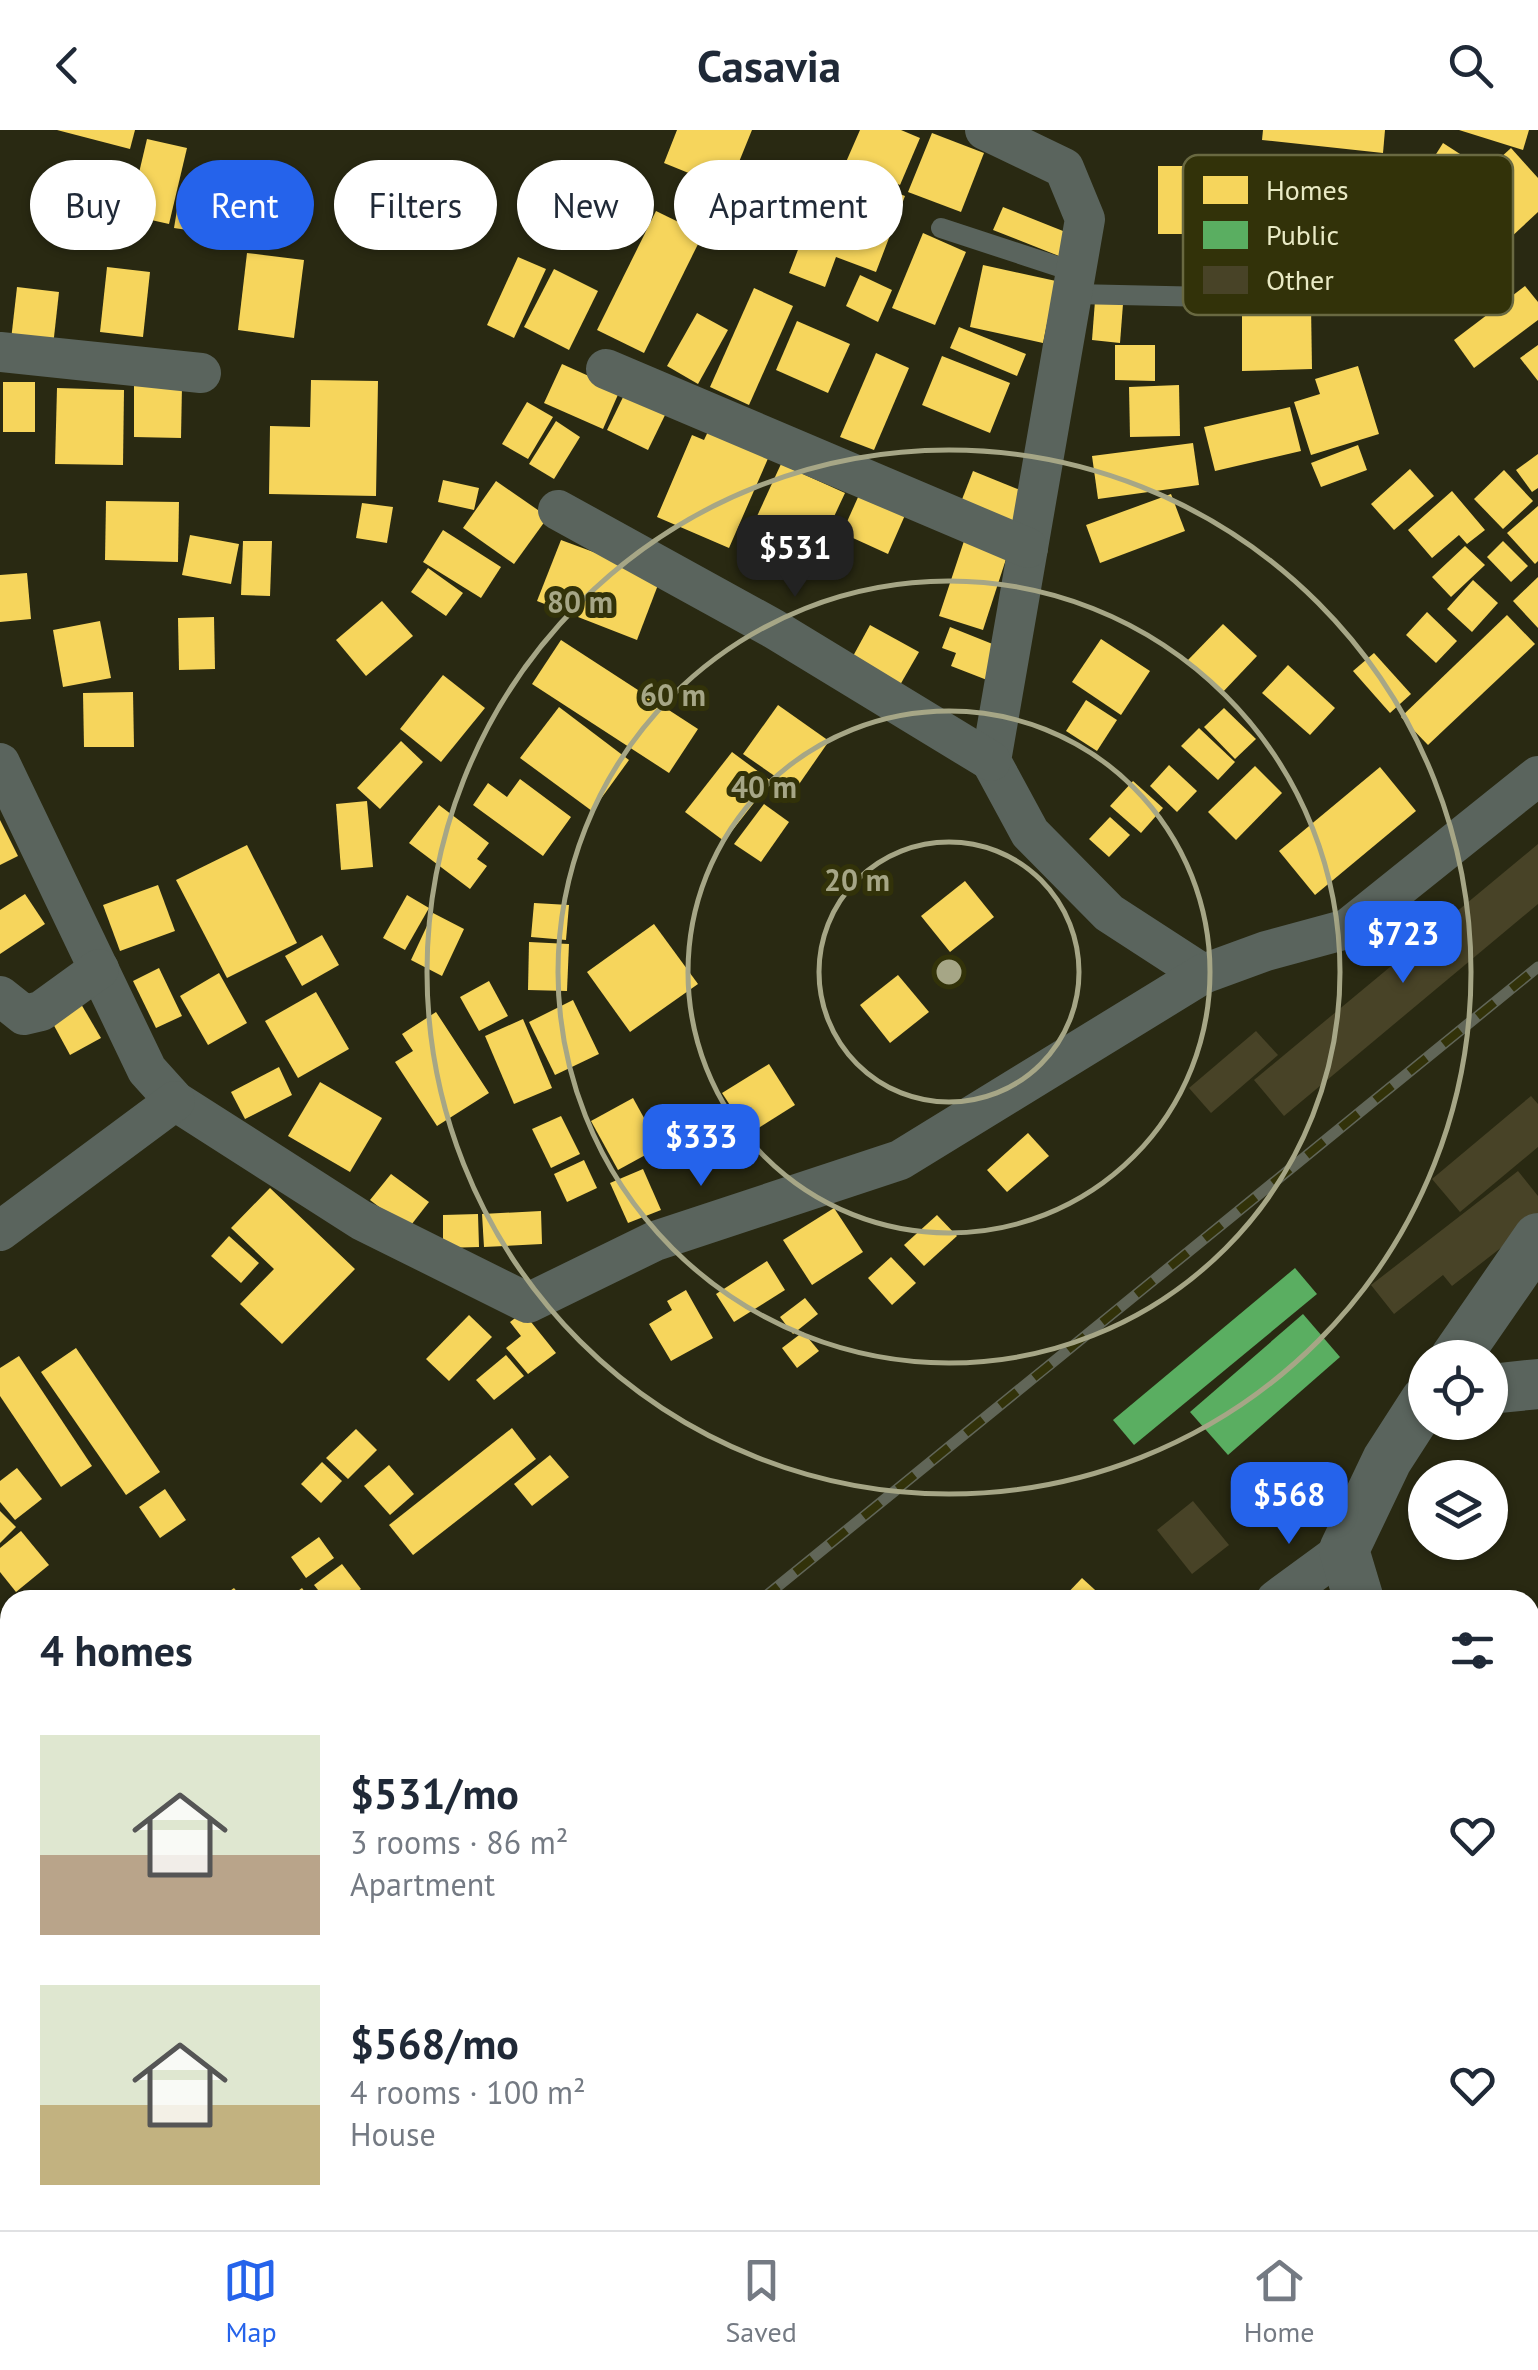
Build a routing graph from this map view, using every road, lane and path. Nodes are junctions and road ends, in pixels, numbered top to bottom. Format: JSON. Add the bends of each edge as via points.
{"nodes":[{"id":1,"x":984,"y":130,"type":"edge"},
{"id":2,"x":940,"y":228,"type":"dead end"},
{"id":3,"x":1076,"y":284,"type":"junction"},
{"id":4,"x":1183,"y":294,"type":"edge"},
{"id":5,"x":0,"y":352,"type":"edge"},
{"id":6,"x":606,"y":368,"type":"dead end"},
{"id":7,"x":200,"y":373,"type":"dead end"},
{"id":8,"x":558,"y":510,"type":"dead end"},
{"id":9,"x":1028,"y":548,"type":"junction"},
{"id":10,"x":991,"y":761,"type":"junction"},
{"id":11,"x":0,"y":763,"type":"edge"},
{"id":12,"x":1538,"y":776,"type":"edge"},
{"id":13,"x":99,"y":969,"type":"junction"},
{"id":14,"x":1203,"y":974,"type":"junction"},
{"id":15,"x":0,"y":996,"type":"edge"},
{"id":16,"x":175,"y":1100,"type":"junction"},
{"id":17,"x":0,"y":1231,"type":"edge"},
{"id":18,"x":1535,"y":1256,"type":"edge"},
{"id":19,"x":1469,"y":1340,"type":"edge"},
{"id":20,"x":1538,"y":1384,"type":"edge"},
{"id":21,"x":1508,"y":1387,"type":"edge"},
{"id":22,"x":1408,"y":1429,"type":"edge"},
{"id":23,"x":1344,"y":1550,"type":"junction"},
{"id":24,"x":1290,"y":1590,"type":"edge"},
{"id":25,"x":1356,"y":1590,"type":"edge"}],
"edges":[{"from":1,"to":3,"type":"street","via":[[1064,168],[1085,219]]},
{"from":2,"to":3,"type":"lane"},
{"from":3,"to":4,"type":"lane"},
{"from":3,"to":9,"type":"street"},
{"from":5,"to":7,"type":"street"},
{"from":6,"to":9,"type":"street"},
{"from":8,"to":10,"type":"street","via":[[774,629]]},
{"from":9,"to":10,"type":"street"},
{"from":10,"to":14,"type":"street","via":[[1030,833],[1109,913]]},
{"from":11,"to":13,"type":"street"},
{"from":12,"to":14,"type":"street","via":[[1347,929]]},
{"from":13,"to":15,"type":"street","via":[[41,1011],[24,1014]]},
{"from":13,"to":16,"type":"street","via":[[147,1070]]},
{"from":14,"to":16,"type":"street","via":[[900,1160],[655,1242],[528,1303],[361,1220]]},
{"from":16,"to":17,"type":"street"},
{"from":18,"to":19,"type":"street"},
{"from":20,"to":21,"type":"street"},
{"from":22,"to":23,"type":"street"},
{"from":23,"to":24,"type":"street"},
{"from":23,"to":25,"type":"street"}]}
